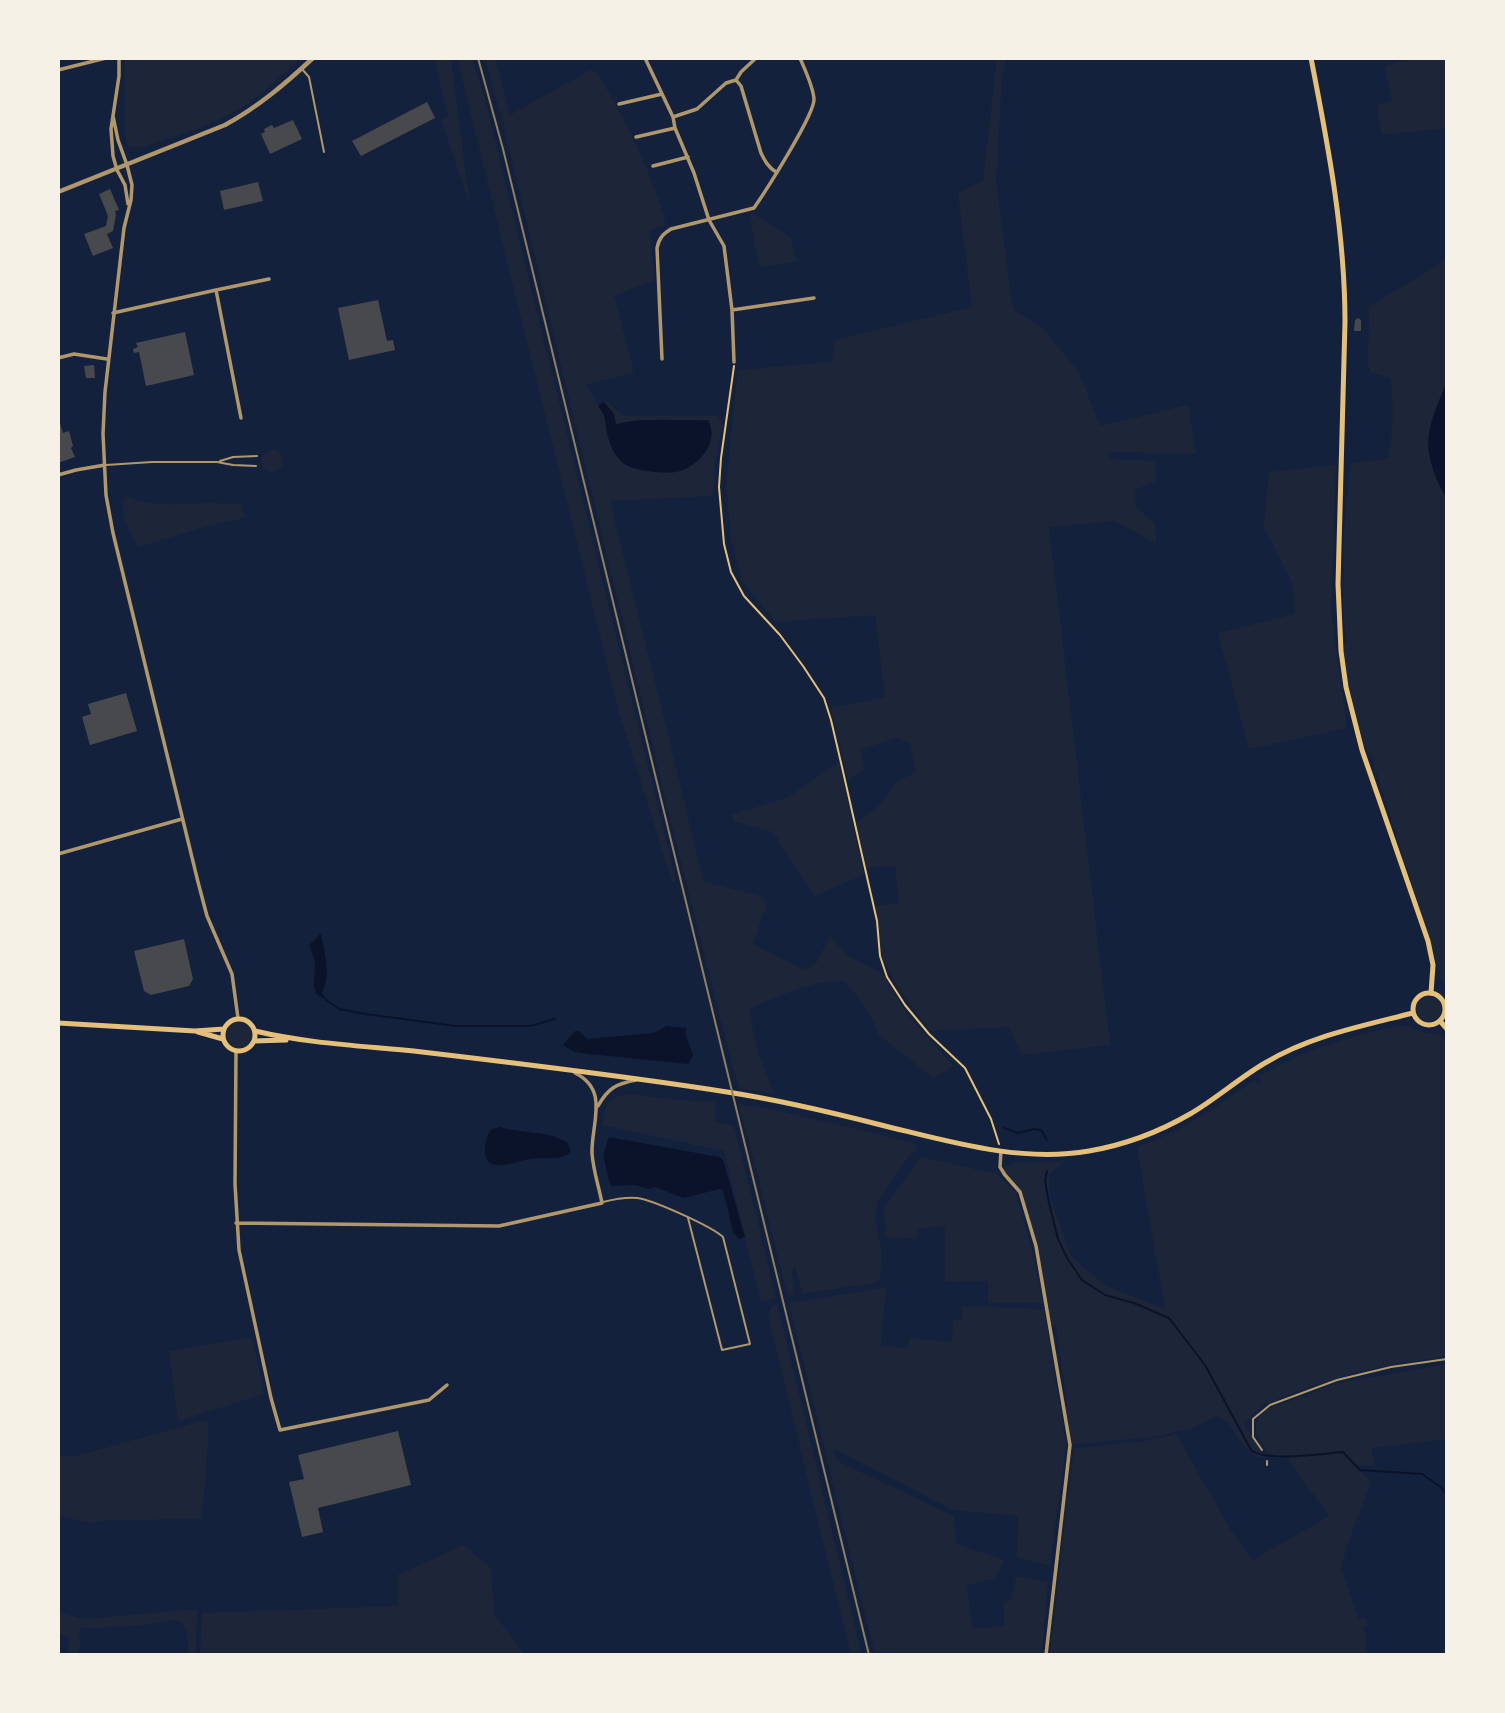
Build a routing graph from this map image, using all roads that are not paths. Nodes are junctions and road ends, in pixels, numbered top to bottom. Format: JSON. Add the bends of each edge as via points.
{"nodes":[{"id":1,"x":106,"y":58,"type":"edge"},
{"id":2,"x":119,"y":58,"type":"edge"},
{"id":3,"x":313,"y":58,"type":"edge"},
{"id":4,"x":645,"y":58,"type":"edge"},
{"id":5,"x":757,"y":58,"type":"edge"},
{"id":6,"x":800,"y":58,"type":"edge"},
{"id":7,"x":1311,"y":58,"type":"edge"},
{"id":8,"x":302,"y":68,"type":"junction"},
{"id":9,"x":58,"y":70,"type":"edge"},
{"id":10,"x":736,"y":80,"type":"junction"},
{"id":11,"x":662,"y":94,"type":"junction"},
{"id":12,"x":619,"y":104,"type":"dead end"},
{"id":13,"x":113,"y":116,"type":"junction"},
{"id":14,"x":673,"y":117,"type":"junction"},
{"id":15,"x":675,"y":128,"type":"junction"},
{"id":16,"x":635,"y":137,"type":"dead end"},
{"id":17,"x":324,"y":152,"type":"dead end"},
{"id":18,"x":688,"y":157,"type":"junction"},
{"id":19,"x":127,"y":165,"type":"junction"},
{"id":20,"x":653,"y":166,"type":"dead end"},
{"id":21,"x":117,"y":170,"type":"junction"},
{"id":22,"x":776,"y":172,"type":"junction"},
{"id":23,"x":58,"y":192,"type":"edge"},
{"id":24,"x":128,"y":206,"type":"junction"},
{"id":25,"x":709,"y":220,"type":"junction"},
{"id":26,"x":269,"y":279,"type":"dead end"},
{"id":27,"x":216,"y":290,"type":"junction"},
{"id":28,"x":814,"y":298,"type":"dead end"},
{"id":29,"x":732,"y":310,"type":"junction"},
{"id":30,"x":113,"y":313,"type":"junction"},
{"id":31,"x":58,"y":358,"type":"edge"},
{"id":32,"x":107,"y":359,"type":"junction"},
{"id":33,"x":662,"y":359,"type":"dead end"},
{"id":34,"x":734,"y":362,"type":"road end"},
{"id":35,"x":241,"y":418,"type":"dead end"},
{"id":36,"x":257,"y":456,"type":"dead end"},
{"id":37,"x":217,"y":462,"type":"junction"},
{"id":38,"x":105,"y":465,"type":"junction"},
{"id":39,"x":256,"y":466,"type":"dead end"},
{"id":40,"x":58,"y":475,"type":"edge"},
{"id":41,"x":182,"y":819,"type":"junction"},
{"id":42,"x":58,"y":855,"type":"edge"},
{"id":43,"x":1431,"y":993,"type":"junction"},
{"id":44,"x":1413,"y":1013,"type":"junction"},
{"id":45,"x":238,"y":1018,"type":"junction"},
{"id":46,"x":1440,"y":1021,"type":"junction"},
{"id":47,"x":58,"y":1023,"type":"edge"},
{"id":48,"x":224,"y":1029,"type":"junction"},
{"id":49,"x":1447,"y":1029,"type":"edge"},
{"id":50,"x":195,"y":1031,"type":"junction"},
{"id":51,"x":255,"y":1031,"type":"junction"},
{"id":52,"x":223,"y":1039,"type":"junction"},
{"id":53,"x":296,"y":1040,"type":"junction"},
{"id":54,"x":254,"y":1041,"type":"junction"},
{"id":55,"x":236,"y":1051,"type":"junction"},
{"id":56,"x":570,"y":1070,"type":"junction"},
{"id":57,"x":644,"y":1079,"type":"junction"},
{"id":58,"x":597,"y":1108,"type":"junction"},
{"id":59,"x":1001,"y":1151,"type":"junction"},
{"id":60,"x":602,"y":1203,"type":"junction"},
{"id":61,"x":688,"y":1218,"type":"junction"},
{"id":62,"x":236,"y":1223,"type":"junction"},
{"id":63,"x":1447,"y":1359,"type":"edge"},
{"id":64,"x":447,"y":1385,"type":"dead end"},
{"id":65,"x":1262,"y":1451,"type":"dead end"},
{"id":66,"x":1267,"y":1461,"type":"dead end"},
{"id":67,"x":1268,"y":1465,"type":"dead end"},
{"id":68,"x":1046,"y":1655,"type":"edge"}],
"edges":[{"from":1,"to":9,"type":"street"},
{"from":2,"to":13,"type":"street"},
{"from":3,"to":8,"type":"street"},
{"from":4,"to":11,"type":"street"},
{"from":5,"to":10,"type":"street"},
{"from":6,"to":22,"type":"street","via":[[813,108]]},
{"from":7,"to":43,"type":"main road","via":[[1337,206],[1345,283],[1338,584],[1341,650],[1362,750],[1428,941],[1433,965]]},
{"from":8,"to":17,"type":"lane","via":[[309,77]]},
{"from":8,"to":19,"type":"street","via":[[242,116]]},
{"from":10,"to":14,"type":"street","via":[[726,83],[697,109]]},
{"from":10,"to":22,"type":"street","via":[[761,153]]},
{"from":11,"to":12,"type":"street"},
{"from":11,"to":14,"type":"street"},
{"from":13,"to":19,"type":"street"},
{"from":13,"to":21,"type":"street"},
{"from":14,"to":15,"type":"street"},
{"from":15,"to":16,"type":"street"},
{"from":15,"to":18,"type":"street"},
{"from":18,"to":20,"type":"street"},
{"from":18,"to":25,"type":"street"},
{"from":19,"to":21,"type":"street"},
{"from":19,"to":24,"type":"street","via":[[132,185]]},
{"from":21,"to":23,"type":"street"},
{"from":21,"to":24,"type":"street"},
{"from":22,"to":25,"type":"street","via":[[754,208]]},
{"from":24,"to":30,"type":"street"},
{"from":25,"to":29,"type":"street","via":[[724,246]]},
{"from":25,"to":33,"type":"street","via":[[671,229],[659,240]]},
{"from":26,"to":27,"type":"street"},
{"from":27,"to":30,"type":"street"},
{"from":27,"to":35,"type":"street"},
{"from":28,"to":29,"type":"street"},
{"from":29,"to":34,"type":"street"},
{"from":30,"to":32,"type":"street"},
{"from":31,"to":32,"type":"street","via":[[74,354]]},
{"from":32,"to":38,"type":"street"},
{"from":36,"to":37,"type":"lane"},
{"from":37,"to":38,"type":"lane"},
{"from":37,"to":39,"type":"lane"},
{"from":38,"to":40,"type":"street"},
{"from":38,"to":41,"type":"street","via":[[113,533]]},
{"from":41,"to":42,"type":"street"},
{"from":41,"to":45,"type":"street","via":[[203,903],[232,974]]},
{"from":43,"to":44,"type":"main road","via":[[1418,997]]},
{"from":43,"to":46,"type":"main road","via":[[1444,1004]]},
{"from":44,"to":46,"type":"main road","via":[[1426,1025]]},
{"from":44,"to":59,"type":"main road","via":[[1293,1049],[1190,1114],[1136,1140],[1061,1154]]},
{"from":45,"to":48,"type":"main road"},
{"from":45,"to":51,"type":"main road","via":[[248,1021]]},
{"from":46,"to":49,"type":"main road"},
{"from":47,"to":50,"type":"main road"},
{"from":48,"to":50,"type":"main road"},
{"from":48,"to":52,"type":"main road"},
{"from":50,"to":52,"type":"main road"},
{"from":51,"to":53,"type":"main road"},
{"from":51,"to":54,"type":"main road"},
{"from":52,"to":55,"type":"main road"},
{"from":53,"to":54,"type":"main road"},
{"from":53,"to":56,"type":"main road"},
{"from":54,"to":55,"type":"main road","via":[[246,1050]]},
{"from":55,"to":62,"type":"street"},
{"from":56,"to":57,"type":"main road"},
{"from":56,"to":58,"type":"street","via":[[589,1082]]},
{"from":57,"to":58,"type":"street","via":[[613,1087]]},
{"from":57,"to":59,"type":"main road","via":[[781,1102]]},
{"from":58,"to":60,"type":"street","via":[[592,1156]]},
{"from":59,"to":68,"type":"street","via":[[1000,1167],[1020,1192],[1035,1244],[1070,1445]]},
{"from":60,"to":61,"type":"lane","via":[[641,1199]]},
{"from":60,"to":62,"type":"street","via":[[499,1226]]},
{"from":61,"to":61,"type":"lane","via":[[723,1237],[750,1344],[722,1350]]},
{"from":62,"to":64,"type":"street","via":[[280,1430],[429,1400]]},
{"from":63,"to":65,"type":"lane","via":[[1337,1380],[1270,1405],[1253,1419],[1253,1437]]},
{"from":66,"to":67,"type":"lane"}]}
